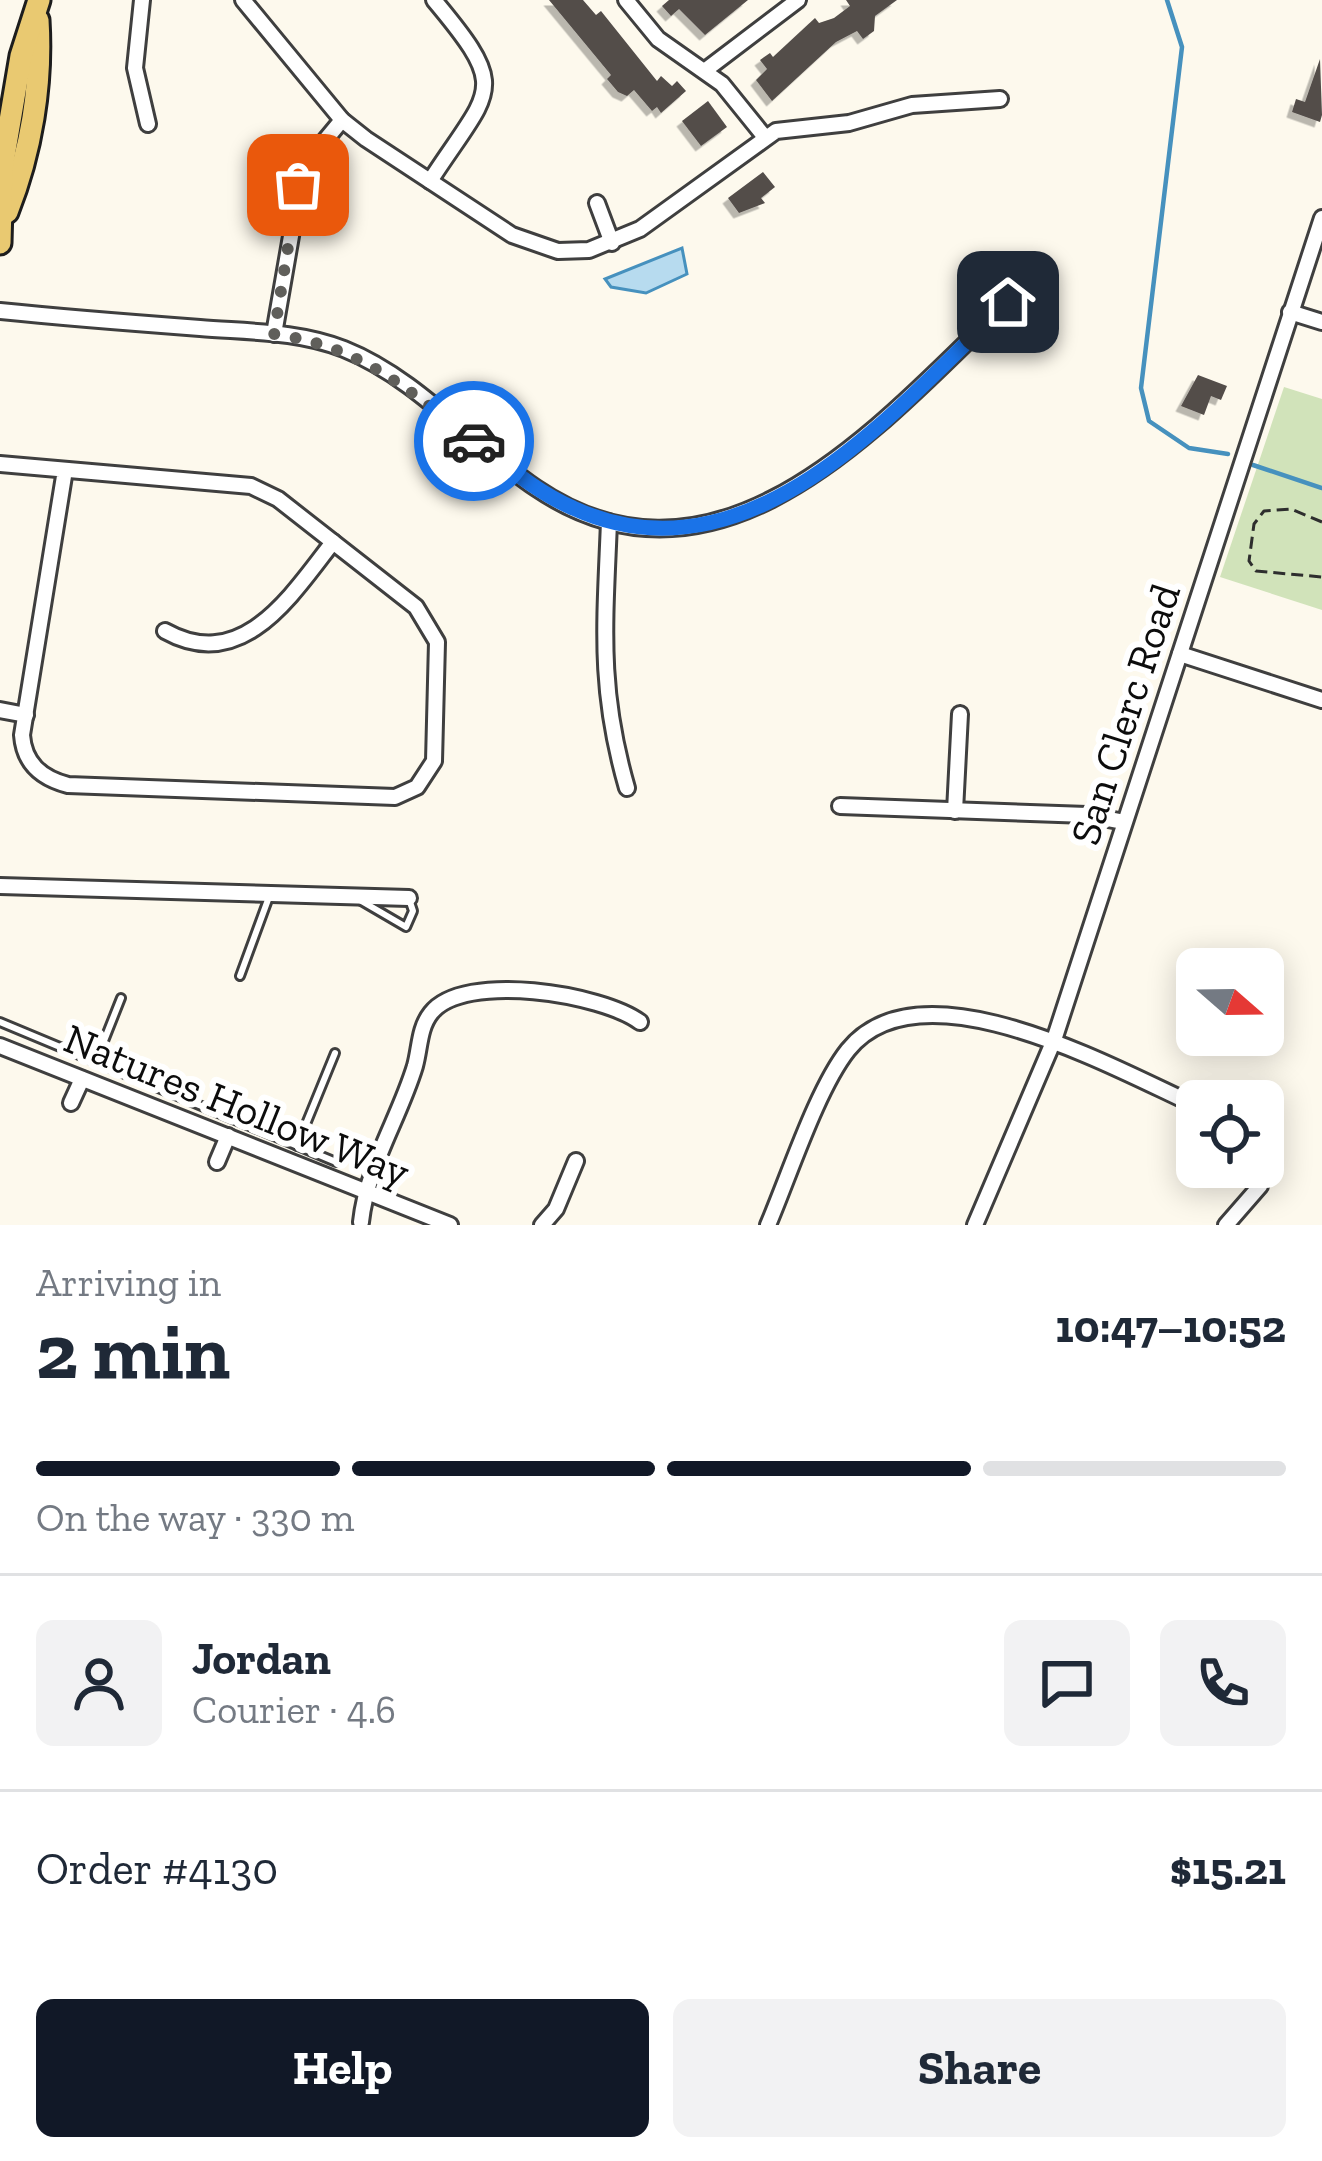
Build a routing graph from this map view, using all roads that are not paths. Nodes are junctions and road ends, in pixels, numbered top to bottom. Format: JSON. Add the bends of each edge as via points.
{"nodes":[{"id":1,"x":142,"y":0,"type":"edge"},
{"id":2,"x":243,"y":0,"type":"edge"},
{"id":3,"x":434,"y":0,"type":"edge"},
{"id":4,"x":626,"y":0,"type":"edge"},
{"id":5,"x":798,"y":0,"type":"edge"},
{"id":6,"x":38,"y":4,"type":"edge"},
{"id":7,"x":706,"y":69,"type":"junction"},
{"id":8,"x":1000,"y":99,"type":"dead end"},
{"id":9,"x":342,"y":120,"type":"junction"},
{"id":10,"x":148,"y":124,"type":"dead end"},
{"id":11,"x":764,"y":136,"type":"junction"},
{"id":12,"x":430,"y":181,"type":"junction"},
{"id":13,"x":597,"y":203,"type":"dead end"},
{"id":14,"x":1322,"y":218,"type":"edge"},
{"id":15,"x":0,"y":243,"type":"edge"},
{"id":16,"x":612,"y":243,"type":"junction"},
{"id":17,"x":1008,"y":302,"type":"dead end"},
{"id":18,"x":0,"y":310,"type":"edge"},
{"id":19,"x":1290,"y":313,"type":"junction"},
{"id":20,"x":1322,"y":322,"type":"edge"},
{"id":21,"x":274,"y":334,"type":"junction"},
{"id":22,"x":0,"y":464,"type":"edge"},
{"id":23,"x":65,"y":470,"type":"junction"},
{"id":24,"x":609,"y":521,"type":"junction"},
{"id":25,"x":333,"y":542,"type":"junction"},
{"id":26,"x":165,"y":631,"type":"dead end"},
{"id":27,"x":1180,"y":654,"type":"junction"},
{"id":28,"x":1322,"y":700,"type":"edge"},
{"id":29,"x":0,"y":710,"type":"edge"},
{"id":30,"x":960,"y":714,"type":"dead end"},
{"id":31,"x":26,"y":715,"type":"junction"},
{"id":32,"x":627,"y":788,"type":"dead end"},
{"id":33,"x":840,"y":806,"type":"dead end"},
{"id":34,"x":955,"y":811,"type":"junction"},
{"id":35,"x":1124,"y":822,"type":"junction"},
{"id":36,"x":0,"y":886,"type":"edge"},
{"id":37,"x":270,"y":893,"type":"junction"},
{"id":38,"x":352,"y":896,"type":"junction"},
{"id":39,"x":409,"y":898,"type":"joint"},
{"id":40,"x":240,"y":976,"type":"dead end"},
{"id":41,"x":121,"y":998,"type":"dead end"},
{"id":42,"x":0,"y":1022,"type":"edge"},
{"id":43,"x":640,"y":1022,"type":"dead end"},
{"id":44,"x":1054,"y":1040,"type":"junction"},
{"id":45,"x":0,"y":1046,"type":"edge"},
{"id":46,"x":335,"y":1053,"type":"dead end"},
{"id":47,"x":96,"y":1061,"type":"junction"},
{"id":48,"x":82,"y":1078,"type":"junction"},
{"id":49,"x":1176,"y":1096,"type":"edge"},
{"id":50,"x":70,"y":1103,"type":"dead end"},
{"id":51,"x":228,"y":1136,"type":"junction"},
{"id":52,"x":297,"y":1146,"type":"junction"},
{"id":53,"x":217,"y":1162,"type":"dead end"},
{"id":54,"x":336,"y":1162,"type":"dead end"},
{"id":55,"x":576,"y":1162,"type":"dead end"},
{"id":56,"x":1256,"y":1188,"type":"edge"},
{"id":57,"x":364,"y":1191,"type":"junction"},
{"id":58,"x":546,"y":1221,"type":"edge"},
{"id":59,"x":361,"y":1222,"type":"edge"},
{"id":60,"x":450,"y":1225,"type":"edge"},
{"id":61,"x":768,"y":1225,"type":"edge"},
{"id":62,"x":975,"y":1225,"type":"edge"},
{"id":63,"x":1226,"y":1225,"type":"edge"}],
"edges":[{"from":1,"to":10,"type":"street","via":[[135,68]]},
{"from":2,"to":9,"type":"street"},
{"from":3,"to":12,"type":"street","via":[[476,50],[486,76],[481,103]]},
{"from":4,"to":7,"type":"street","via":[[658,38]]},
{"from":5,"to":7,"type":"street"},
{"from":6,"to":15,"type":"main road","via":[[40,62],[23,173]]},
{"from":7,"to":11,"type":"street"},
{"from":8,"to":11,"type":"street","via":[[912,105]]},
{"from":9,"to":12,"type":"street"},
{"from":9,"to":21,"type":"street","via":[[303,167]]},
{"from":11,"to":16,"type":"street"},
{"from":12,"to":16,"type":"street","via":[[535,246]]},
{"from":13,"to":16,"type":"street"},
{"from":14,"to":19,"type":"street","name":"San Clerc Road"},
{"from":17,"to":24,"type":"street","via":[[843,458],[798,488],[714,519]]},
{"from":18,"to":21,"type":"street"},
{"from":19,"to":20,"type":"street"},
{"from":19,"to":27,"type":"street","name":"San Clerc Road"},
{"from":21,"to":24,"type":"street","via":[[368,361],[537,489]]},
{"from":22,"to":23,"type":"street"},
{"from":23,"to":25,"type":"street","via":[[250,486]]},
{"from":23,"to":31,"type":"street"},
{"from":24,"to":32,"type":"street","via":[[603,681]]},
{"from":25,"to":26,"type":"street","via":[[257,629],[218,643],[186,643]]},
{"from":25,"to":31,"type":"street","via":[[416,607],[437,642],[434,761],[417,788],[395,797],[68,784],[46,778],[29,760]]},
{"from":27,"to":28,"type":"street"},
{"from":27,"to":35,"type":"street","name":"San Clerc Road"},
{"from":29,"to":31,"type":"street"},
{"from":30,"to":34,"type":"street"},
{"from":33,"to":34,"type":"street"},
{"from":34,"to":35,"type":"street"},
{"from":35,"to":44,"type":"street","name":"San Clerc Road"},
{"from":36,"to":37,"type":"street"},
{"from":37,"to":38,"type":"street"},
{"from":37,"to":40,"type":"lane"},
{"from":38,"to":39,"type":"street"},
{"from":38,"to":39,"type":"lane","via":[[406,927]]},
{"from":41,"to":47,"type":"lane"},
{"from":42,"to":47,"type":"lane"},
{"from":43,"to":57,"type":"street","via":[[618,1006],[562,995],[482,991],[447,999],[430,1013]]},
{"from":44,"to":49,"type":"street"},
{"from":44,"to":61,"type":"street","via":[[1000,1020],[913,1018],[866,1031],[837,1068]]},
{"from":44,"to":62,"type":"street","name":"San Clerc Road"},
{"from":45,"to":48,"type":"street","name":"Natures Hollow Way"},
{"from":46,"to":52,"type":"lane"},
{"from":47,"to":52,"type":"lane"},
{"from":48,"to":50,"type":"street"},
{"from":48,"to":51,"type":"street","name":"Natures Hollow Way"},
{"from":51,"to":53,"type":"street"},
{"from":51,"to":57,"type":"street","name":"Natures Hollow Way"},
{"from":52,"to":54,"type":"lane"},
{"from":55,"to":58,"type":"street"},
{"from":56,"to":63,"type":"street"},
{"from":57,"to":59,"type":"street"},
{"from":57,"to":60,"type":"street","name":"Natures Hollow Way"}]}
